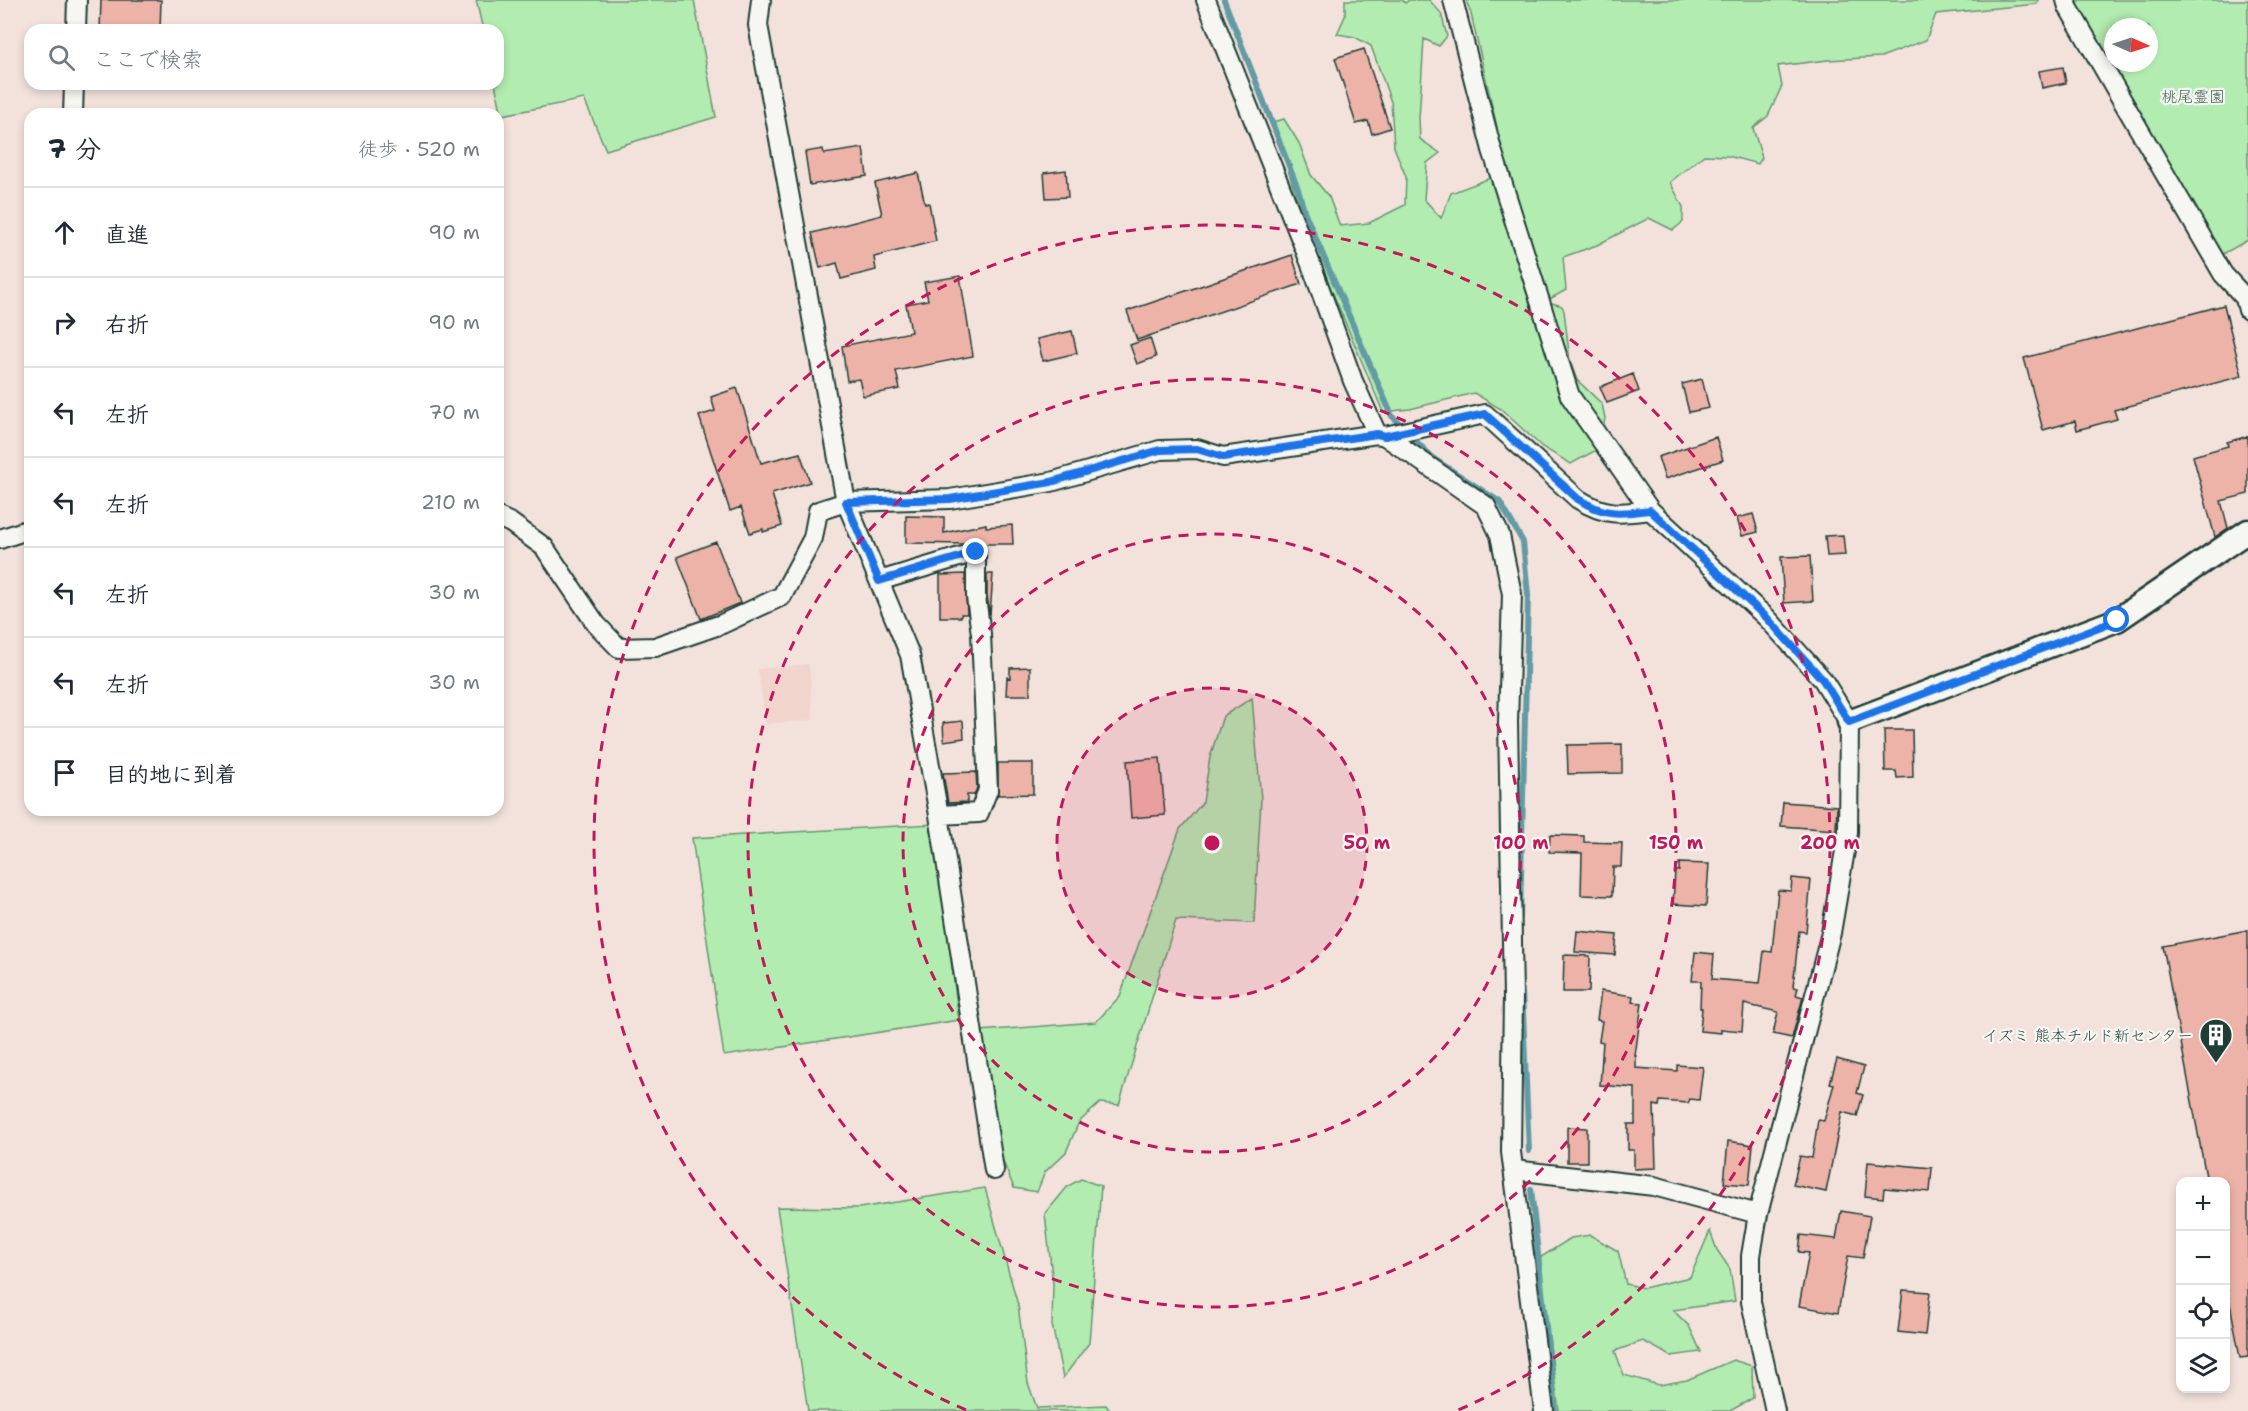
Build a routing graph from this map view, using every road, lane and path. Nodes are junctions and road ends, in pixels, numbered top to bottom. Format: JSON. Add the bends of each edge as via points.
{"nodes":[{"id":1,"x":77,"y":0,"type":"edge"},
{"id":2,"x":761,"y":0,"type":"edge"},
{"id":3,"x":1206,"y":0,"type":"edge"},
{"id":4,"x":1453,"y":0,"type":"edge"},
{"id":5,"x":2066,"y":0,"type":"edge"},
{"id":6,"x":76,"y":24,"type":"edge"},
{"id":7,"x":74,"y":90,"type":"edge"},
{"id":8,"x":73,"y":108,"type":"edge"},
{"id":9,"x":2248,"y":310,"type":"edge"},
{"id":10,"x":1381,"y":435,"type":"junction"},
{"id":11,"x":846,"y":502,"type":"junction"},
{"id":12,"x":1650,"y":510,"type":"junction"},
{"id":13,"x":504,"y":520,"type":"edge"},
{"id":14,"x":24,"y":531,"type":"edge"},
{"id":15,"x":2248,"y":531,"type":"edge"},
{"id":16,"x":0,"y":539,"type":"edge"},
{"id":17,"x":879,"y":581,"type":"junction"},
{"id":18,"x":1849,"y":722,"type":"junction"},
{"id":19,"x":939,"y":815,"type":"junction"},
{"id":20,"x":994,"y":1170,"type":"dead end"},
{"id":21,"x":1514,"y":1170,"type":"junction"},
{"id":22,"x":1758,"y":1214,"type":"junction"},
{"id":23,"x":1544,"y":1411,"type":"edge"},
{"id":24,"x":1774,"y":1411,"type":"edge"}],
"edges":[{"from":1,"to":6,"type":"street"},
{"from":2,"to":11,"type":"street","via":[[758,25]]},
{"from":3,"to":10,"type":"street","via":[[1353,381]]},
{"from":4,"to":12,"type":"street","via":[[1492,150],[1570,396]]},
{"from":5,"to":9,"type":"street","via":[[2223,274],[2245,298]]},
{"from":7,"to":8,"type":"street"},
{"from":10,"to":11,"type":"street","via":[[1223,457],[1197,449],[1160,450],[1051,482],[961,497]]},
{"from":10,"to":12,"type":"street","via":[[1485,414],[1594,510],[1614,515]]},
{"from":10,"to":21,"type":"street","via":[[1486,506],[1500,535],[1512,594],[1508,722]]},
{"from":11,"to":13,"type":"street","via":[[818,511],[813,538],[782,596],[722,624],[656,647],[619,648],[596,624],[544,548]]},
{"from":11,"to":17,"type":"street"},
{"from":12,"to":18,"type":"street","via":[[1767,618],[1823,680]]},
{"from":14,"to":16,"type":"street"},
{"from":15,"to":18,"type":"street","via":[[2117,620]]},
{"from":17,"to":19,"type":"street","via":[[910,655]]},
{"from":17,"to":19,"type":"street","via":[[976,552],[988,790],[979,813]]},
{"from":18,"to":22,"type":"street","via":[[1848,833],[1831,933]]},
{"from":19,"to":20,"type":"street"},
{"from":21,"to":22,"type":"street","via":[[1654,1186]]},
{"from":21,"to":23,"type":"street"},
{"from":22,"to":24,"type":"street","via":[[1751,1256],[1751,1302]]}]}
